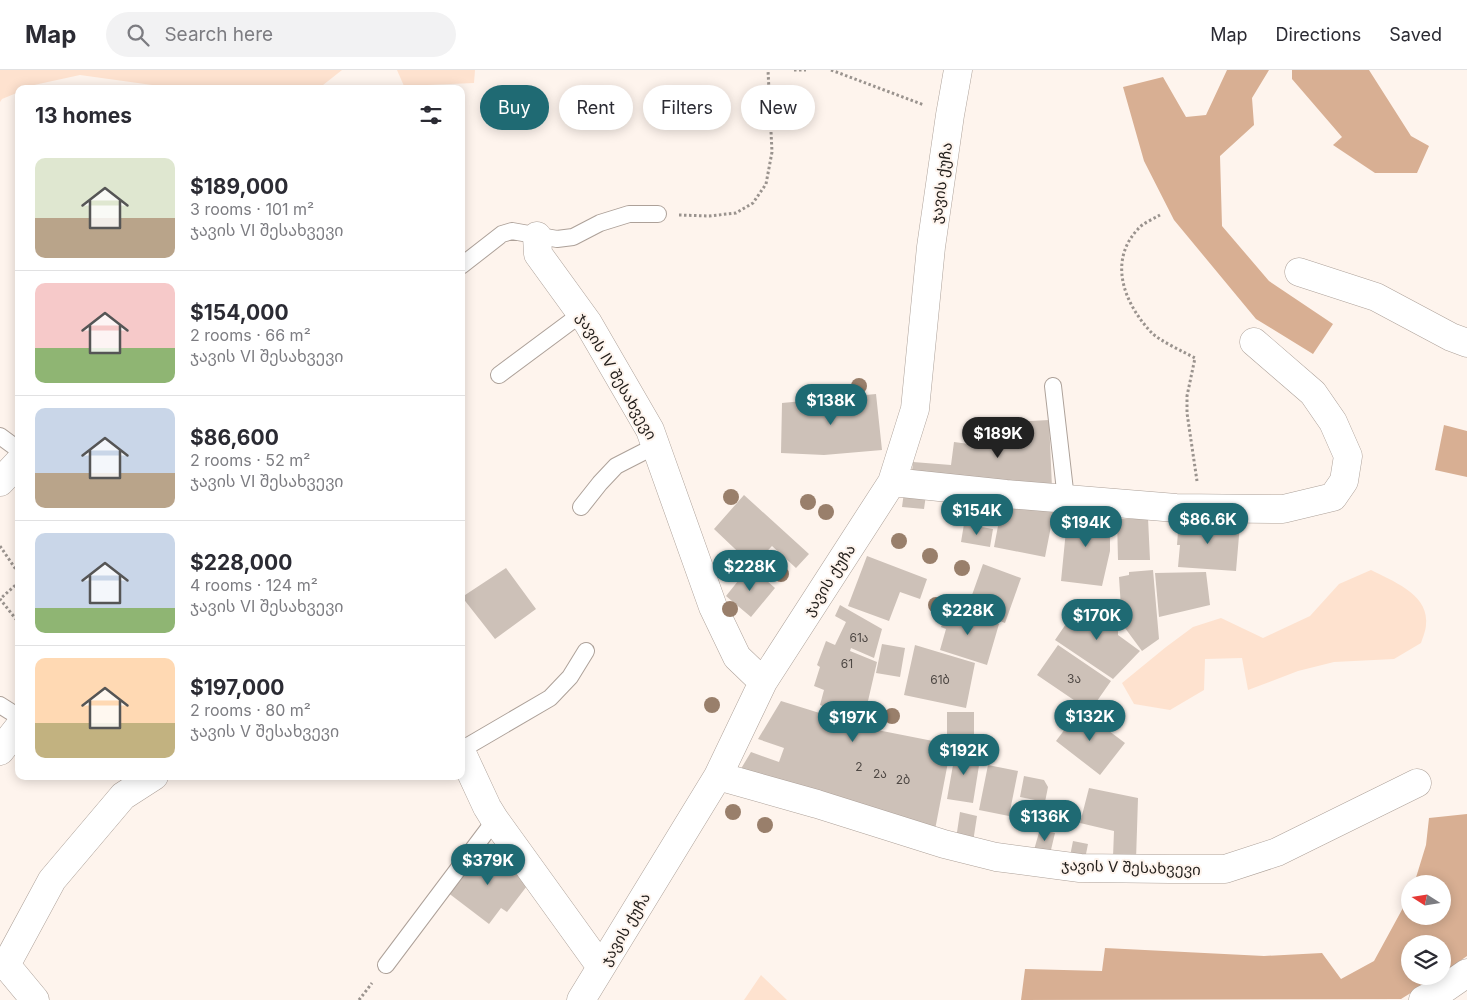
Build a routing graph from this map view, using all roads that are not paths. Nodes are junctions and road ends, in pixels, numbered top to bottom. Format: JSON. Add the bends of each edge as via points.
{"nodes":[{"id":1,"x":958,"y":70,"type":"edge"},
{"id":2,"x":658,"y":214,"type":"road end"},
{"id":3,"x":537,"y":236,"type":"junction"},
{"id":4,"x":465,"y":263,"type":"edge"},
{"id":5,"x":1299,"y":272,"type":"dead end"},
{"id":6,"x":581,"y":314,"type":"junction"},
{"id":7,"x":1254,"y":342,"type":"dead end"},
{"id":8,"x":1467,"y":343,"type":"edge"},
{"id":9,"x":498,"y":375,"type":"dead end"},
{"id":10,"x":1053,"y":386,"type":"dead end"},
{"id":11,"x":0,"y":436,"type":"edge"},
{"id":12,"x":657,"y":445,"type":"junction"},
{"id":13,"x":15,"y":447,"type":"edge"},
{"id":14,"x":15,"y":466,"type":"edge"},
{"id":15,"x":0,"y":482,"type":"edge"},
{"id":16,"x":892,"y":482,"type":"junction"},
{"id":17,"x":1066,"y":499,"type":"junction"},
{"id":18,"x":581,"y":507,"type":"dead end"},
{"id":19,"x":586,"y":652,"type":"dead end"},
{"id":20,"x":763,"y":682,"type":"junction"},
{"id":21,"x":0,"y":705,"type":"edge"},
{"id":22,"x":15,"y":714,"type":"edge"},
{"id":23,"x":15,"y":732,"type":"edge"},
{"id":24,"x":465,"y":748,"type":"edge"},
{"id":25,"x":0,"y":751,"type":"edge"},
{"id":26,"x":465,"y":759,"type":"edge"},
{"id":27,"x":718,"y":776,"type":"junction"},
{"id":28,"x":148,"y":780,"type":"edge"},
{"id":29,"x":1416,"y":783,"type":"dead end"},
{"id":30,"x":495,"y":820,"type":"junction"},
{"id":31,"x":3,"y":963,"type":"edge"},
{"id":32,"x":386,"y":965,"type":"dead end"},
{"id":33,"x":601,"y":967,"type":"junction"},
{"id":34,"x":1467,"y":973,"type":"edge"},
{"id":35,"x":25,"y":996,"type":"edge"},
{"id":36,"x":581,"y":1000,"type":"edge"},
{"id":37,"x":1423,"y":1000,"type":"edge"}],
"edges":[{"from":1,"to":16,"type":"street","name":"ჯავის ქუჩა","via":[[931,247],[915,409]]},
{"from":2,"to":3,"type":"lane","via":[[629,214],[600,223],[573,237]]},
{"from":3,"to":4,"type":"lane","via":[[512,231],[502,234]]},
{"from":3,"to":6,"type":"street","name":"ჯავის IV შესახვევი","via":[[538,254]]},
{"from":5,"to":8,"type":"street","via":[[1376,297]]},
{"from":6,"to":9,"type":"lane"},
{"from":6,"to":12,"type":"street","name":"ჯავის IV შესახვევი","via":[[630,393]]},
{"from":7,"to":17,"type":"street","via":[[1314,392],[1333,422],[1348,456],[1344,481],[1333,497],[1283,508],[1201,509]]},
{"from":10,"to":17,"type":"lane"},
{"from":11,"to":13,"type":"lane"},
{"from":12,"to":18,"type":"lane","via":[[616,466]]},
{"from":12,"to":20,"type":"street","name":"ჯავის IV შესახვევი","via":[[713,607],[737,657]]},
{"from":14,"to":15,"type":"street"},
{"from":16,"to":17,"type":"street"},
{"from":16,"to":20,"type":"street","name":"ჯავის ქუჩა"},
{"from":19,"to":24,"type":"lane","via":[[570,678],[550,698]]},
{"from":20,"to":27,"type":"street","name":"ჯავის ქუჩა"},
{"from":21,"to":22,"type":"lane"},
{"from":23,"to":25,"type":"street"},
{"from":26,"to":30,"type":"street"},
{"from":27,"to":29,"type":"street","name":"ჯავის V შესახვევი","via":[[996,857],[1080,868],[1161,869],[1225,869],[1277,852]]},
{"from":27,"to":33,"type":"street","name":"ჯავის ქუჩა"},
{"from":28,"to":31,"type":"street","via":[[122,796],[52,880]]},
{"from":30,"to":32,"type":"lane"},
{"from":30,"to":33,"type":"street"},
{"from":31,"to":35,"type":"street"},
{"from":33,"to":36,"type":"street","name":"ჯავის ქუჩა"},
{"from":34,"to":37,"type":"street"}]}
